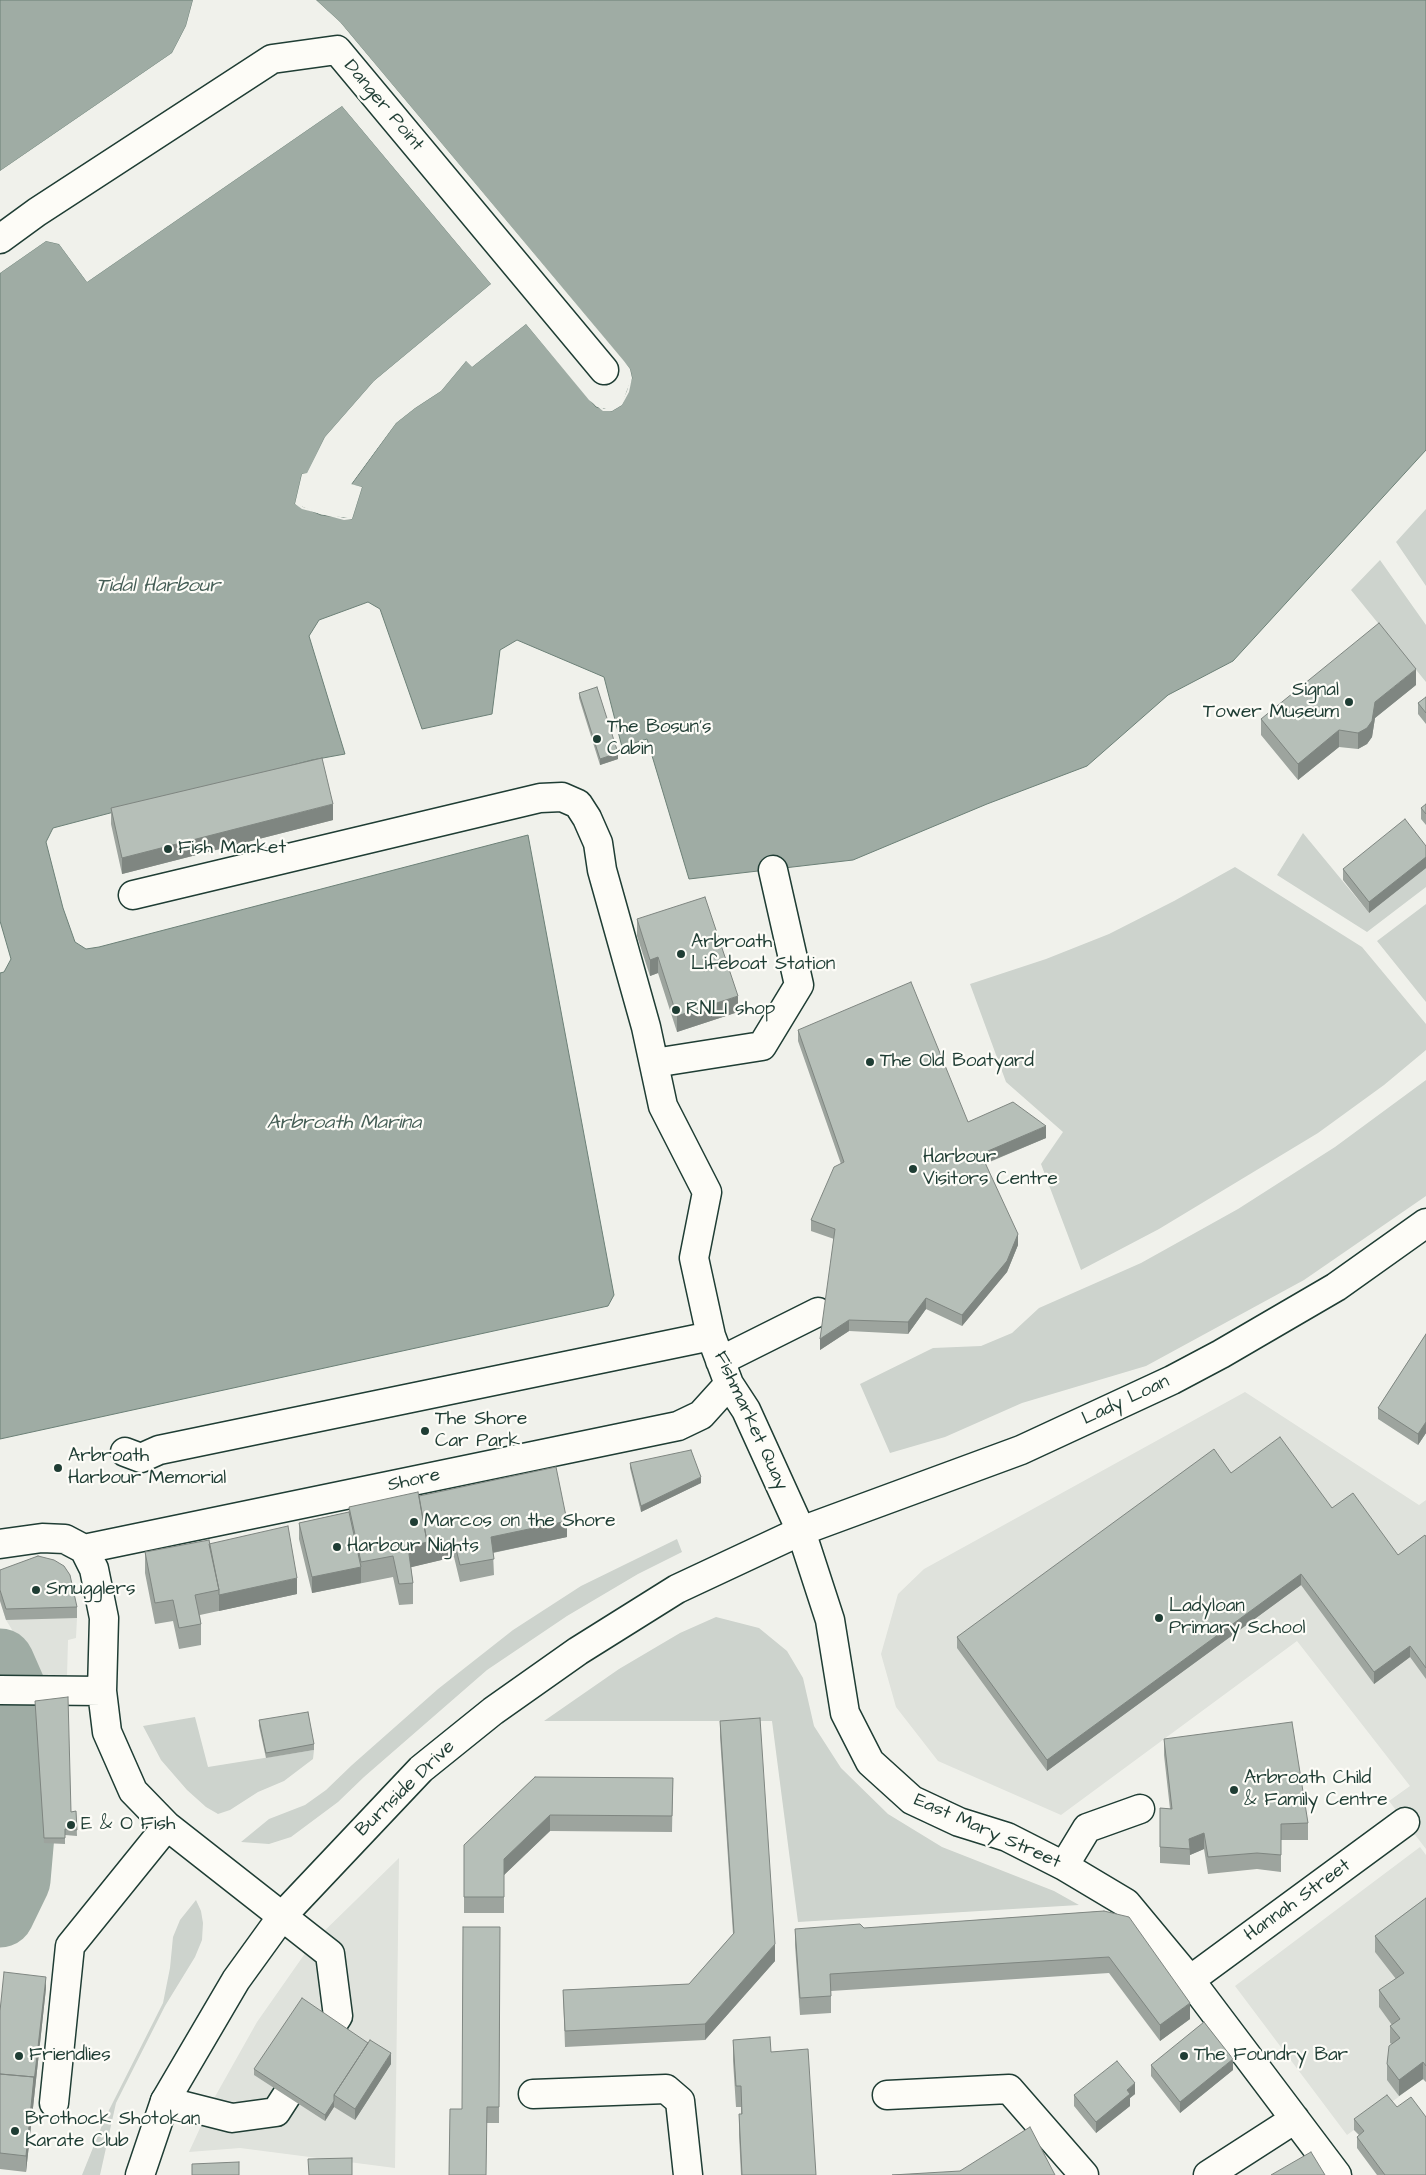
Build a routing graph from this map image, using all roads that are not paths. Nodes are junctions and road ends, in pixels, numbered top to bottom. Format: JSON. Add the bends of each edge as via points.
{"nodes":[{"id":1,"x":0,"y":239,"type":"edge"},
{"id":2,"x":604,"y":370,"type":"dead end"},
{"id":3,"x":773,"y":870,"type":"dead end"},
{"id":4,"x":133,"y":895,"type":"dead end"},
{"id":5,"x":654,"y":1063,"type":"junction"},
{"id":6,"x":1426,"y":1224,"type":"edge"},
{"id":7,"x":818,"y":1312,"type":"dead end"},
{"id":8,"x":710,"y":1336,"type":"junction"},
{"id":9,"x":725,"y":1372,"type":"junction"},
{"id":10,"x":125,"y":1452,"type":"dead end"},
{"id":11,"x":801,"y":1530,"type":"junction"},
{"id":12,"x":0,"y":1544,"type":"edge"},
{"id":13,"x":84,"y":1549,"type":"junction"},
{"id":14,"x":0,"y":1690,"type":"edge"},
{"id":15,"x":102,"y":1690,"type":"junction"},
{"id":16,"x":1140,"y":1809,"type":"dead end"},
{"id":17,"x":1405,"y":1822,"type":"dead end"},
{"id":18,"x":167,"y":1826,"type":"junction"},
{"id":19,"x":1064,"y":1866,"type":"junction"},
{"id":20,"x":282,"y":1915,"type":"junction"},
{"id":21,"x":1190,"y":1980,"type":"junction"},
{"id":22,"x":532,"y":2094,"type":"dead end"},
{"id":23,"x":887,"y":2095,"type":"dead end"},
{"id":24,"x":165,"y":2101,"type":"junction"},
{"id":25,"x":54,"y":2103,"type":"dead end"},
{"id":26,"x":1295,"y":2119,"type":"junction"},
{"id":27,"x":140,"y":2175,"type":"edge"},
{"id":28,"x":688,"y":2175,"type":"edge"},
{"id":29,"x":1084,"y":2175,"type":"edge"},
{"id":30,"x":1208,"y":2175,"type":"edge"},
{"id":31,"x":1338,"y":2175,"type":"edge"}],
"edges":[{"from":1,"to":2,"type":"street","name":"Danger Point","via":[[272,60],[337,50]]},
{"from":3,"to":5,"type":"street","via":[[799,985],[762,1046]]},
{"from":4,"to":5,"type":"street","via":[[540,798],[562,797],[578,804],[598,843],[602,870]]},
{"from":5,"to":8,"type":"street","name":"Fishmarket Quay","via":[[663,1106],[707,1192],[694,1258]]},
{"from":6,"to":11,"type":"street","name":"Lady Loan","via":[[1336,1287],[1172,1380],[1021,1450]]},
{"from":7,"to":9,"type":"street"},
{"from":8,"to":9,"type":"street","name":"Fishmarket Quay"},
{"from":8,"to":10,"type":"street","via":[[159,1450],[141,1458]]},
{"from":9,"to":11,"type":"street","name":"Fishmarket Quay"},
{"from":9,"to":13,"type":"street","name":"Shore","via":[[701,1415],[678,1426]]},
{"from":11,"to":19,"type":"street","name":"East Mary Street","via":[[830,1620],[845,1714],[870,1762],[912,1800],[959,1822],[1007,1837]]},
{"from":11,"to":20,"type":"street","name":"Burnside Drive","via":[[677,1589],[578,1651],[493,1711],[421,1769]]},
{"from":12,"to":13,"type":"street","via":[[42,1538],[65,1539]]},
{"from":13,"to":15,"type":"street","via":[[94,1569],[104,1618]]},
{"from":14,"to":15,"type":"street"},
{"from":15,"to":18,"type":"street","via":[[106,1732],[133,1791]]},
{"from":16,"to":19,"type":"street","via":[[1087,1828]]},
{"from":17,"to":21,"type":"street","name":"Hannah Street"},
{"from":18,"to":20,"type":"street"},
{"from":18,"to":25,"type":"street","via":[[70,1946]]},
{"from":19,"to":21,"type":"street","name":"East Mary Street","via":[[1126,1903]]},
{"from":20,"to":24,"type":"street","name":"Burnside Drive","via":[[236,1980]]},
{"from":20,"to":24,"type":"street","via":[[330,1954],[338,2016],[276,2112],[232,2118]]},
{"from":21,"to":26,"type":"street","name":"East Mary Street"},
{"from":22,"to":28,"type":"street","via":[[666,2089],[680,2101]]},
{"from":23,"to":29,"type":"street","via":[[1009,2089]]},
{"from":24,"to":27,"type":"street","name":"Burnside Drive"},
{"from":26,"to":30,"type":"street"},
{"from":26,"to":31,"type":"street","name":"East Mary Street"}]}
